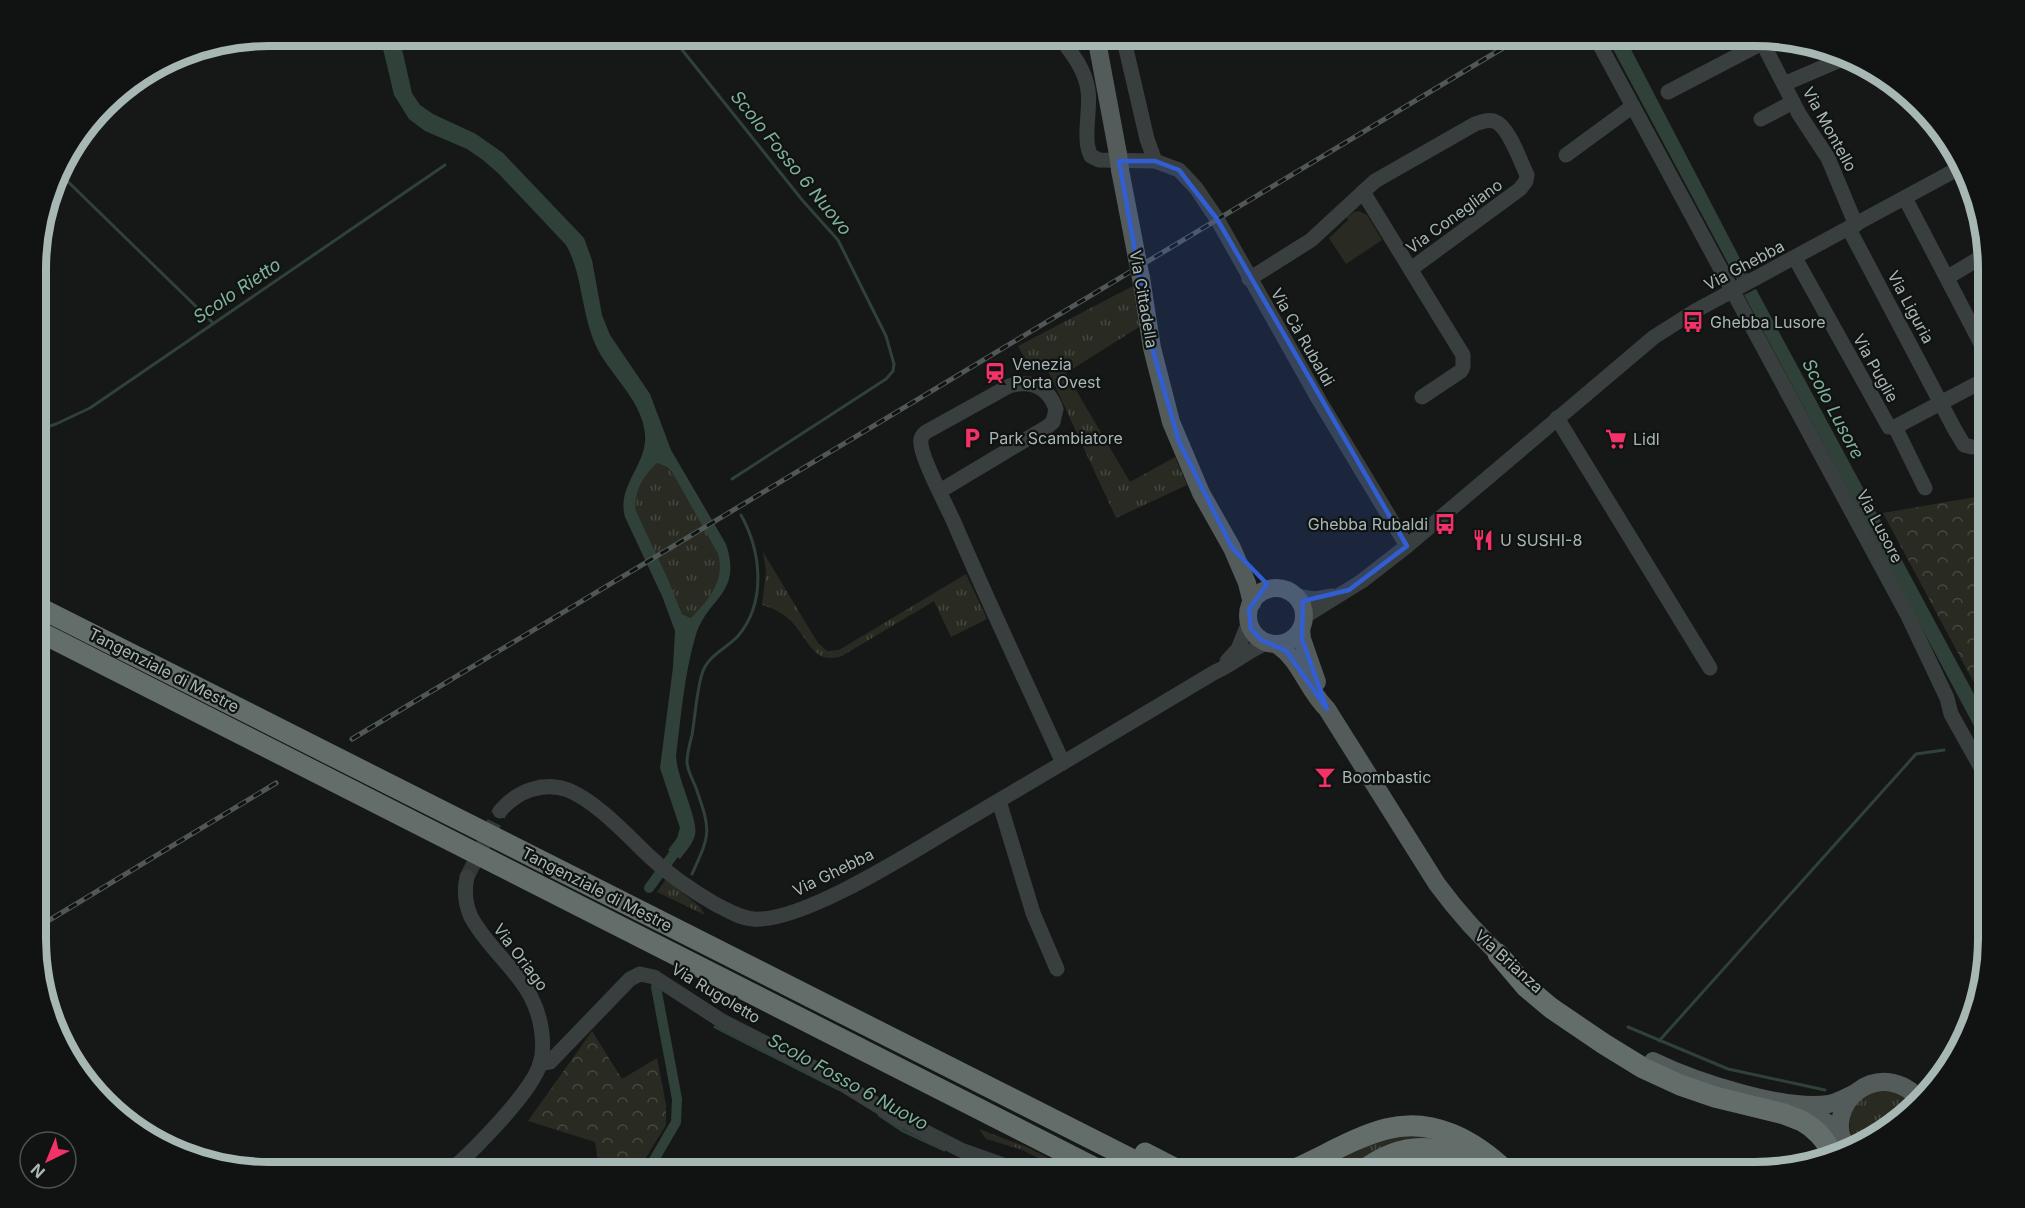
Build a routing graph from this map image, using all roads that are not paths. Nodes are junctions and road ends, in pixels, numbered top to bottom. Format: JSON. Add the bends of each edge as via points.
{"nodes":[{"id":1,"x":1066,"y":46,"type":"edge"},
{"id":2,"x":1098,"y":46,"type":"edge"},
{"id":3,"x":1125,"y":46,"type":"edge"},
{"id":4,"x":1601,"y":46,"type":"edge"},
{"id":5,"x":1750,"y":46,"type":"edge"},
{"id":6,"x":1764,"y":47,"type":"edge"},
{"id":7,"x":1837,"y":61,"type":"edge"},
{"id":8,"x":1784,"y":84,"type":"junction"},
{"id":9,"x":1668,"y":92,"type":"dead end"},
{"id":10,"x":1793,"y":102,"type":"junction"},
{"id":11,"x":1633,"y":106,"type":"junction"},
{"id":12,"x":1761,"y":119,"type":"dead end"},
{"id":13,"x":1566,"y":155,"type":"dead end"},
{"id":14,"x":1155,"y":160,"type":"junction"},
{"id":15,"x":1956,"y":170,"type":"edge"},
{"id":16,"x":1363,"y":192,"type":"junction"},
{"id":17,"x":1905,"y":198,"type":"junction"},
{"id":18,"x":1853,"y":227,"type":"junction"},
{"id":19,"x":1795,"y":258,"type":"junction"},
{"id":20,"x":1978,"y":260,"type":"edge"},
{"id":21,"x":1411,"y":269,"type":"junction"},
{"id":22,"x":1948,"y":277,"type":"junction"},
{"id":23,"x":1249,"y":279,"type":"junction"},
{"id":24,"x":1735,"y":291,"type":"junction"},
{"id":25,"x":1978,"y":336,"type":"edge"},
{"id":26,"x":1978,"y":384,"type":"edge"},
{"id":27,"x":1422,"y":397,"type":"dead end"},
{"id":28,"x":1942,"y":402,"type":"junction"},
{"id":29,"x":1557,"y":418,"type":"junction"},
{"id":30,"x":1895,"y":427,"type":"junction"},
{"id":31,"x":1972,"y":447,"type":"dead end"},
{"id":32,"x":939,"y":488,"type":"junction"},
{"id":33,"x":1925,"y":488,"type":"dead end"},
{"id":34,"x":1407,"y":546,"type":"junction"},
{"id":35,"x":1232,"y":548,"type":"junction"},
{"id":36,"x":1275,"y":589,"type":"junction"},
{"id":37,"x":1349,"y":590,"type":"junction"},
{"id":38,"x":1295,"y":596,"type":"junction"},
{"id":39,"x":1252,"y":603,"type":"junction"},
{"id":40,"x":47,"y":612,"type":"edge"},
{"id":41,"x":1249,"y":622,"type":"junction"},
{"id":42,"x":1303,"y":623,"type":"junction"},
{"id":43,"x":47,"y":636,"type":"edge"},
{"id":44,"x":1272,"y":644,"type":"junction"},
{"id":45,"x":1710,"y":668,"type":"dead end"},
{"id":46,"x":1215,"y":672,"type":"junction"},
{"id":47,"x":1327,"y":709,"type":"junction"},
{"id":48,"x":1978,"y":762,"type":"edge"},
{"id":49,"x":1063,"y":763,"type":"junction"},
{"id":50,"x":999,"y":801,"type":"junction"},
{"id":51,"x":500,"y":811,"type":"tunnel mouth"},
{"id":52,"x":467,"y":877,"type":"tunnel mouth"},
{"id":53,"x":1498,"y":954,"type":"junction"},
{"id":54,"x":1056,"y":969,"type":"dead end"},
{"id":55,"x":540,"y":1064,"type":"junction"},
{"id":56,"x":1855,"y":1093,"type":"junction"},
{"id":57,"x":1916,"y":1093,"type":"edge"},
{"id":58,"x":1782,"y":1102,"type":"junction"},
{"id":59,"x":1079,"y":1132,"type":"junction"},
{"id":60,"x":1840,"y":1146,"type":"edge"},
{"id":61,"x":460,"y":1162,"type":"edge"},
{"id":62,"x":999,"y":1162,"type":"edge"},
{"id":63,"x":1083,"y":1162,"type":"edge"},
{"id":64,"x":1138,"y":1162,"type":"edge"},
{"id":65,"x":1162,"y":1162,"type":"edge"},
{"id":66,"x":1310,"y":1162,"type":"edge"},
{"id":67,"x":1375,"y":1162,"type":"edge"},
{"id":68,"x":1468,"y":1162,"type":"edge"},
{"id":69,"x":1494,"y":1162,"type":"edge"}],
"edges":[{"from":1,"to":14,"type":"street","name":"Via Cà Rubaldi","via":[[1082,70],[1088,89],[1087,143],[1091,156],[1099,160]]},
{"from":2,"to":35,"type":"main road","name":"Via Cittadella","bridge":true,"via":[[1152,348],[1171,422],[1197,483]]},
{"from":3,"to":14,"type":"street"},
{"from":4,"to":11,"type":"street","name":"Via Lusore"},
{"from":5,"to":9,"type":"street"},
{"from":6,"to":8,"type":"street","name":"Via Montello"},
{"from":7,"to":8,"type":"street","name":"Via Montello"},
{"from":8,"to":10,"type":"street","name":"Via Montello"},
{"from":10,"to":12,"type":"street"},
{"from":10,"to":18,"type":"street","name":"Via Montello","via":[[1828,158]]},
{"from":11,"to":13,"type":"street"},
{"from":11,"to":24,"type":"street","name":"Via Lusore"},
{"from":14,"to":23,"type":"street","name":"Via Cà Rubaldi","via":[[1179,170],[1196,188]]},
{"from":15,"to":17,"type":"street","name":"Via Ghebba"},
{"from":16,"to":21,"type":"street"},
{"from":16,"to":21,"type":"street","name":"Via Conegliano","via":[[1375,181],[1475,124],[1496,121],[1505,130],[1527,175],[1523,185]]},
{"from":16,"to":23,"type":"street","name":"Via Conegliano","via":[[1311,240]]},
{"from":17,"to":18,"type":"street","name":"Via Ghebba"},
{"from":17,"to":22,"type":"street"},
{"from":18,"to":19,"type":"street","name":"Via Ghebba"},
{"from":18,"to":28,"type":"street","name":"Via Liguria"},
{"from":19,"to":24,"type":"street","name":"Via Ghebba"},
{"from":19,"to":30,"type":"street","name":"Via Puglie","via":[[1889,428]]},
{"from":20,"to":22,"type":"street"},
{"from":21,"to":27,"type":"street","name":"Via Conegliano","via":[[1464,361],[1461,371]]},
{"from":22,"to":25,"type":"street"},
{"from":23,"to":34,"type":"street","name":"Via Cà Rubaldi"},
{"from":24,"to":29,"type":"street","name":"Via Ghebba","via":[[1654,337]]},
{"from":24,"to":48,"type":"street","name":"Via Lusore","via":[[1908,616],[1951,714]]},
{"from":26,"to":28,"type":"street","name":"Via Puglie"},
{"from":28,"to":30,"type":"street","name":"Via Puglie"},
{"from":28,"to":31,"type":"street","name":"Via Liguria","via":[[1964,445]]},
{"from":29,"to":34,"type":"street","name":"Via Ghebba"},
{"from":29,"to":45,"type":"street"},
{"from":30,"to":33,"type":"street"},
{"from":32,"to":32,"type":"street","via":[[1053,422],[1056,409],[1048,394],[1035,384],[1009,386],[926,432],[920,442]]},
{"from":32,"to":49,"type":"street"},
{"from":34,"to":37,"type":"street","name":"Via Ghebba"},
{"from":35,"to":36,"type":"main road","name":"Via Cittadella","via":[[1257,578]]},
{"from":35,"to":39,"type":"main road","name":"Via Cittadella"},
{"from":36,"to":38,"type":"main road"},
{"from":36,"to":39,"type":"main road"},
{"from":37,"to":38,"type":"street","name":"Via Ghebba","via":[[1315,599]]},
{"from":37,"to":42,"type":"street","name":"Via Ghebba"},
{"from":38,"to":42,"type":"main road","via":[[1302,607]]},
{"from":39,"to":41,"type":"main road"},
{"from":40,"to":59,"type":"highway","name":"Tangenziale di Mestre"},
{"from":41,"to":44,"type":"main road","via":[[1255,635]]},
{"from":41,"to":46,"type":"street","name":"Via Ghebba","via":[[1238,649]]},
{"from":42,"to":44,"type":"main road","via":[[1289,640]]},
{"from":42,"to":47,"type":"main road","name":"Via Brianza","via":[[1302,639]]},
{"from":43,"to":63,"type":"highway","name":"Tangenziale di Mestre"},
{"from":44,"to":46,"type":"street","name":"Via Ghebba","via":[[1252,649]]},
{"from":44,"to":47,"type":"main road","name":"Via Brianza","via":[[1286,651]]},
{"from":46,"to":49,"type":"street","name":"Via Ghebba"},
{"from":47,"to":53,"type":"main road","name":"Via Brianza","via":[[1437,884],[1456,911]]},
{"from":49,"to":50,"type":"street","name":"Via Ghebba"},
{"from":50,"to":51,"type":"street","name":"Via Ghebba","via":[[819,901],[782,915],[751,919],[735,915],[676,879],[608,818],[568,790],[534,788],[512,799]]},
{"from":50,"to":54,"type":"street","via":[[1033,913]]},
{"from":52,"to":55,"type":"street","name":"Via Oriago","via":[[467,909],[476,927],[523,984],[537,1012],[542,1044]]},
{"from":53,"to":58,"type":"main road","name":"Via Brianza","via":[[1559,1005],[1622,1046],[1699,1080]]},
{"from":53,"to":60,"type":"highway","via":[[1526,987],[1551,1008],[1643,1068],[1715,1097],[1802,1121]]},
{"from":55,"to":61,"type":"street","name":"Via Oriago","via":[[525,1090]]},
{"from":55,"to":62,"type":"street","name":"Via Rugoletto","via":[[550,1062],[630,979],[639,974],[654,977],[722,1020],[828,1075],[898,1118],[961,1150]]},
{"from":56,"to":57,"type":"main road","via":[[1878,1081],[1891,1081]]},
{"from":56,"to":58,"type":"main road","via":[[1830,1103]]},
{"from":56,"to":60,"type":"main road","via":[[1841,1116]]},
{"from":58,"to":60,"type":"main road","via":[[1826,1122]]},
{"from":59,"to":64,"type":"highway","name":"Tangenziale di Mestre"},
{"from":59,"to":65,"type":"highway","via":[[1114,1138]]},
{"from":66,"to":69,"type":"highway","via":[[1385,1129],[1407,1126],[1447,1131]]},
{"from":67,"to":68,"type":"highway","via":[[1412,1149],[1449,1151]]}]}
